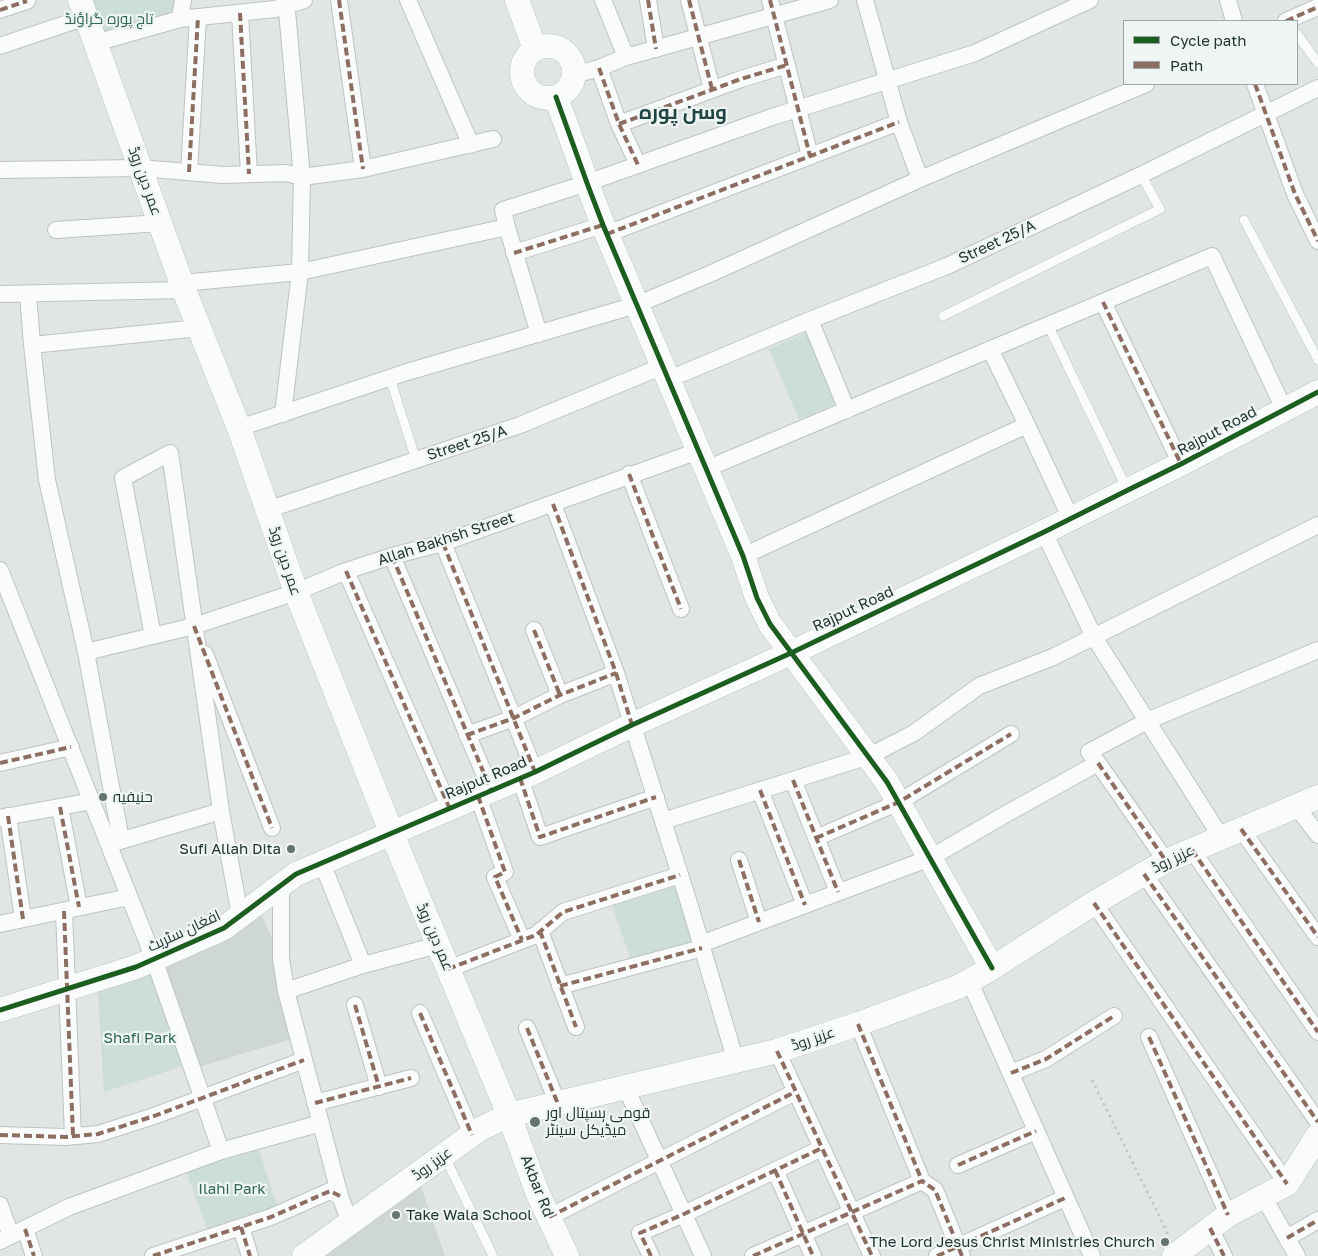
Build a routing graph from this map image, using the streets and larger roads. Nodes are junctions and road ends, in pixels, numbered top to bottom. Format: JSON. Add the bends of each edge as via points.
{"nodes":[{"id":1,"x":183,"y":0,"type":"edge"},
{"id":2,"x":304,"y":0,"type":"edge"},
{"id":3,"x":339,"y":0,"type":"edge"},
{"id":4,"x":408,"y":0,"type":"edge"},
{"id":5,"x":517,"y":0,"type":"edge"},
{"id":6,"x":603,"y":0,"type":"edge"},
{"id":7,"x":648,"y":0,"type":"edge"},
{"id":8,"x":689,"y":0,"type":"edge"},
{"id":9,"x":770,"y":0,"type":"edge"},
{"id":10,"x":830,"y":0,"type":"edge"},
{"id":11,"x":865,"y":0,"type":"edge"},
{"id":12,"x":1090,"y":0,"type":"edge"},
{"id":13,"x":1228,"y":0,"type":"edge"},
{"id":14,"x":26,"y":1,"type":"edge"},
{"id":15,"x":287,"y":3,"type":"edge"},
{"id":16,"x":1318,"y":7,"type":"edge"},
{"id":17,"x":83,"y":9,"type":"edge"},
{"id":18,"x":0,"y":10,"type":"edge"},
{"id":19,"x":240,"y":13,"type":"junction"},
{"id":20,"x":774,"y":16,"type":"junction"},
{"id":21,"x":198,"y":18,"type":"junction"},
{"id":22,"x":180,"y":19,"type":"junction"},
{"id":23,"x":1234,"y":20,"type":"edge"},
{"id":24,"x":1296,"y":20,"type":"edge"},
{"id":25,"x":699,"y":37,"type":"junction"},
{"id":26,"x":95,"y":43,"type":"junction"},
{"id":27,"x":0,"y":46,"type":"edge"},
{"id":28,"x":535,"y":49,"type":"junction"},
{"id":29,"x":656,"y":49,"type":"junction"},
{"id":30,"x":626,"y":56,"type":"junction"},
{"id":31,"x":787,"y":64,"type":"junction"},
{"id":32,"x":598,"y":68,"type":"junction"},
{"id":33,"x":574,"y":75,"type":"junction"},
{"id":34,"x":886,"y":82,"type":"junction"},
{"id":35,"x":1144,"y":85,"type":"edge"},
{"id":36,"x":1255,"y":85,"type":"edge"},
{"id":37,"x":1318,"y":88,"type":"edge"},
{"id":38,"x":712,"y":89,"type":"junction"},
{"id":39,"x":556,"y":97,"type":"junction"},
{"id":40,"x":798,"y":109,"type":"junction"},
{"id":41,"x":1266,"y":113,"type":"junction"},
{"id":42,"x":899,"y":122,"type":"junction"},
{"id":43,"x":619,"y":124,"type":"junction"},
{"id":44,"x":493,"y":139,"type":"dead end"},
{"id":45,"x":471,"y":145,"type":"junction"},
{"id":46,"x":810,"y":156,"type":"junction"},
{"id":47,"x":638,"y":165,"type":"junction"},
{"id":48,"x":140,"y":168,"type":"junction"},
{"id":49,"x":363,"y":169,"type":"junction"},
{"id":50,"x":0,"y":170,"type":"edge"},
{"id":51,"x":189,"y":172,"type":"junction"},
{"id":52,"x":249,"y":174,"type":"junction"},
{"id":53,"x":302,"y":176,"type":"junction"},
{"id":54,"x":920,"y":179,"type":"junction"},
{"id":55,"x":587,"y":183,"type":"junction"},
{"id":56,"x":160,"y":222,"type":"junction"},
{"id":57,"x":507,"y":227,"type":"junction"},
{"id":58,"x":605,"y":229,"type":"junction"},
{"id":59,"x":56,"y":230,"type":"dead end"},
{"id":60,"x":1318,"y":241,"type":"edge"},
{"id":61,"x":514,"y":253,"type":"junction"},
{"id":62,"x":300,"y":272,"type":"junction"},
{"id":63,"x":183,"y":286,"type":"junction"},
{"id":64,"x":0,"y":294,"type":"edge"},
{"id":65,"x":28,"y":294,"type":"junction"},
{"id":66,"x":1103,"y":302,"type":"junction"},
{"id":67,"x":636,"y":305,"type":"junction"},
{"id":68,"x":810,"y":320,"type":"junction"},
{"id":69,"x":199,"y":328,"type":"junction"},
{"id":70,"x":539,"y":334,"type":"junction"},
{"id":71,"x":32,"y":345,"type":"junction"},
{"id":72,"x":990,"y":350,"type":"junction"},
{"id":73,"x":666,"y":372,"type":"junction"},
{"id":74,"x":1318,"y":392,"type":"edge"},
{"id":75,"x":1284,"y":409,"type":"junction"},
{"id":76,"x":847,"y":410,"type":"junction"},
{"id":77,"x":283,"y":414,"type":"junction"},
{"id":78,"x":1027,"y":425,"type":"junction"},
{"id":79,"x":239,"y":428,"type":"junction"},
{"id":80,"x":702,"y":460,"type":"junction"},
{"id":81,"x":1181,"y":464,"type":"junction"},
{"id":82,"x":630,"y":474,"type":"junction"},
{"id":83,"x":553,"y":504,"type":"junction"},
{"id":84,"x":268,"y":510,"type":"junction"},
{"id":85,"x":1071,"y":519,"type":"junction"},
{"id":86,"x":1318,"y":525,"type":"edge"},
{"id":87,"x":1044,"y":532,"type":"junction"},
{"id":88,"x":443,"y":542,"type":"junction"},
{"id":89,"x":392,"y":556,"type":"junction"},
{"id":90,"x":743,"y":556,"type":"junction"},
{"id":91,"x":0,"y":570,"type":"edge"},
{"id":92,"x":346,"y":571,"type":"junction"},
{"id":93,"x":296,"y":592,"type":"junction"},
{"id":94,"x":681,"y":609,"type":"dead end"},
{"id":95,"x":194,"y":626,"type":"junction"},
{"id":96,"x":534,"y":630,"type":"dead end"},
{"id":97,"x":152,"y":636,"type":"junction"},
{"id":98,"x":1094,"y":637,"type":"junction"},
{"id":99,"x":1318,"y":650,"type":"edge"},
{"id":100,"x":86,"y":652,"type":"junction"},
{"id":101,"x":791,"y":653,"type":"junction"},
{"id":102,"x":616,"y":673,"type":"junction"},
{"id":103,"x":560,"y":695,"type":"junction"},
{"id":104,"x":514,"y":718,"type":"junction"},
{"id":105,"x":1147,"y":721,"type":"junction"},
{"id":106,"x":632,"y":725,"type":"junction"},
{"id":107,"x":1011,"y":734,"type":"dead end"},
{"id":108,"x":467,"y":735,"type":"junction"},
{"id":109,"x":71,"y":747,"type":"junction"},
{"id":110,"x":868,"y":756,"type":"junction"},
{"id":111,"x":0,"y":763,"type":"edge"},
{"id":112,"x":1098,"y":763,"type":"junction"},
{"id":113,"x":528,"y":775,"type":"junction"},
{"id":114,"x":793,"y":780,"type":"junction"},
{"id":115,"x":760,"y":790,"type":"junction"},
{"id":116,"x":484,"y":793,"type":"junction"},
{"id":117,"x":1318,"y":797,"type":"edge"},
{"id":118,"x":656,"y":798,"type":"junction"},
{"id":119,"x":92,"y":801,"type":"junction"},
{"id":120,"x":899,"y":802,"type":"junction"},
{"id":121,"x":1295,"y":805,"type":"junction"},
{"id":122,"x":60,"y":807,"type":"junction"},
{"id":123,"x":449,"y":807,"type":"junction"},
{"id":124,"x":221,"y":810,"type":"junction"},
{"id":125,"x":4,"y":817,"type":"edge"},
{"id":126,"x":663,"y":821,"type":"junction"},
{"id":127,"x":272,"y":828,"type":"dead end"},
{"id":128,"x":1231,"y":833,"type":"junction"},
{"id":129,"x":392,"y":834,"type":"junction"},
{"id":130,"x":1318,"y":835,"type":"edge"},
{"id":131,"x":816,"y":838,"type":"junction"},
{"id":132,"x":115,"y":842,"type":"junction"},
{"id":133,"x":1192,"y":850,"type":"junction"},
{"id":134,"x":930,"y":858,"type":"junction"},
{"id":135,"x":738,"y":860,"type":"dead end"},
{"id":136,"x":1166,"y":861,"type":"junction"},
{"id":137,"x":322,"y":863,"type":"junction"},
{"id":138,"x":680,"y":874,"type":"junction"},
{"id":139,"x":1144,"y":874,"type":"junction"},
{"id":140,"x":281,"y":885,"type":"junction"},
{"id":141,"x":838,"y":892,"type":"junction"},
{"id":142,"x":129,"y":897,"type":"junction"},
{"id":143,"x":1094,"y":903,"type":"junction"},
{"id":144,"x":804,"y":905,"type":"junction"},
{"id":145,"x":72,"y":909,"type":"junction"},
{"id":146,"x":240,"y":916,"type":"junction"},
{"id":147,"x":23,"y":919,"type":"junction"},
{"id":148,"x":759,"y":922,"type":"junction"},
{"id":149,"x":0,"y":924,"type":"edge"},
{"id":150,"x":540,"y":931,"type":"junction"},
{"id":151,"x":1318,"y":936,"type":"edge"},
{"id":152,"x":522,"y":940,"type":"junction"},
{"id":153,"x":438,"y":944,"type":"junction"},
{"id":154,"x":701,"y":946,"type":"junction"},
{"id":155,"x":154,"y":959,"type":"junction"},
{"id":156,"x":363,"y":965,"type":"junction"},
{"id":157,"x":992,"y":968,"type":"junction"},
{"id":158,"x":448,"y":969,"type":"junction"},
{"id":159,"x":970,"y":980,"type":"junction"},
{"id":160,"x":560,"y":986,"type":"junction"},
{"id":161,"x":67,"y":989,"type":"junction"},
{"id":162,"x":286,"y":991,"type":"junction"},
{"id":163,"x":356,"y":1005,"type":"dead end"},
{"id":164,"x":0,"y":1010,"type":"edge"},
{"id":165,"x":420,"y":1013,"type":"dead end"},
{"id":166,"x":1114,"y":1016,"type":"dead end"},
{"id":167,"x":858,"y":1024,"type":"junction"},
{"id":168,"x":576,"y":1027,"type":"dead end"},
{"id":169,"x":528,"y":1028,"type":"dead end"},
{"id":170,"x":1318,"y":1032,"type":"edge"},
{"id":171,"x":1149,"y":1037,"type":"dead end"},
{"id":172,"x":777,"y":1051,"type":"junction"},
{"id":173,"x":304,"y":1060,"type":"junction"},
{"id":174,"x":736,"y":1062,"type":"junction"},
{"id":175,"x":1011,"y":1074,"type":"junction"},
{"id":176,"x":411,"y":1078,"type":"dead end"},
{"id":177,"x":378,"y":1087,"type":"junction"},
{"id":178,"x":626,"y":1088,"type":"junction"},
{"id":179,"x":795,"y":1092,"type":"junction"},
{"id":180,"x":202,"y":1098,"type":"junction"},
{"id":181,"x":315,"y":1103,"type":"junction"},
{"id":182,"x":558,"y":1104,"type":"junction"},
{"id":183,"x":509,"y":1115,"type":"junction"},
{"id":184,"x":1318,"y":1122,"type":"edge"},
{"id":185,"x":320,"y":1123,"type":"junction"},
{"id":186,"x":1036,"y":1131,"type":"junction"},
{"id":187,"x":0,"y":1135,"type":"edge"},
{"id":188,"x":472,"y":1135,"type":"junction"},
{"id":189,"x":1318,"y":1135,"type":"edge"},
{"id":190,"x":73,"y":1136,"type":"junction"},
{"id":191,"x":822,"y":1148,"type":"junction"},
{"id":192,"x":221,"y":1151,"type":"junction"},
{"id":193,"x":660,"y":1162,"type":"junction"},
{"id":194,"x":958,"y":1165,"type":"dead end"},
{"id":195,"x":775,"y":1170,"type":"junction"},
{"id":196,"x":922,"y":1181,"type":"junction"},
{"id":197,"x":1286,"y":1184,"type":"junction"},
{"id":198,"x":340,"y":1196,"type":"junction"},
{"id":199,"x":1264,"y":1196,"type":"junction"},
{"id":200,"x":1065,"y":1198,"type":"junction"},
{"id":201,"x":0,"y":1205,"type":"edge"},
{"id":202,"x":851,"y":1212,"type":"junction"},
{"id":203,"x":684,"y":1214,"type":"junction"},
{"id":204,"x":549,"y":1217,"type":"junction"},
{"id":205,"x":1318,"y":1220,"type":"edge"},
{"id":206,"x":1219,"y":1221,"type":"junction"},
{"id":207,"x":350,"y":1223,"type":"junction"},
{"id":208,"x":241,"y":1227,"type":"junction"},
{"id":209,"x":804,"y":1233,"type":"junction"},
{"id":210,"x":12,"y":1235,"type":"edge"},
{"id":211,"x":1287,"y":1238,"type":"junction"},
{"id":212,"x":960,"y":1251,"type":"edge"},
{"id":213,"x":1176,"y":1254,"type":"edge"},
{"id":214,"x":34,"y":1256,"type":"edge"},
{"id":215,"x":153,"y":1256,"type":"edge"},
{"id":216,"x":250,"y":1256,"type":"edge"},
{"id":217,"x":304,"y":1256,"type":"edge"},
{"id":218,"x":568,"y":1256,"type":"edge"},
{"id":219,"x":651,"y":1256,"type":"edge"},
{"id":220,"x":703,"y":1256,"type":"edge"},
{"id":221,"x":753,"y":1256,"type":"edge"},
{"id":222,"x":813,"y":1256,"type":"edge"},
{"id":223,"x":872,"y":1256,"type":"edge"},
{"id":224,"x":937,"y":1256,"type":"edge"},
{"id":225,"x":1092,"y":1256,"type":"edge"},
{"id":226,"x":1224,"y":1256,"type":"edge"},
{"id":227,"x":1297,"y":1256,"type":"edge"}],
"edges":[{"from":1,"to":22,"type":"street"},
{"from":2,"to":15,"type":"street"},
{"from":3,"to":49,"type":"street"},
{"from":4,"to":45,"type":"street"},
{"from":5,"to":28,"type":"street"},
{"from":6,"to":30,"type":"street"},
{"from":7,"to":29,"type":"street"},
{"from":8,"to":25,"type":"street"},
{"from":9,"to":20,"type":"street"},
{"from":10,"to":20,"type":"street"},
{"from":11,"to":34,"type":"street"},
{"from":12,"to":34,"type":"street","via":[[975,53]]},
{"from":13,"to":23,"type":"street"},
{"from":14,"to":18,"type":"street"},
{"from":15,"to":19,"type":"street","via":[[275,9]]},
{"from":15,"to":53,"type":"street"},
{"from":16,"to":24,"type":"street"},
{"from":17,"to":26,"type":"street","name":"عمر دین روڈ"},
{"from":17,"to":27,"type":"street"},
{"from":19,"to":21,"type":"street"},
{"from":19,"to":52,"type":"street"},
{"from":20,"to":25,"type":"street"},
{"from":20,"to":31,"type":"street"},
{"from":21,"to":22,"type":"street"},
{"from":21,"to":51,"type":"street"},
{"from":22,"to":26,"type":"street"},
{"from":25,"to":29,"type":"street"},
{"from":25,"to":38,"type":"street"},
{"from":26,"to":48,"type":"street","name":"عمر دین روڈ"},
{"from":28,"to":33,"type":"street","via":[[547,46],[560,48],[573,62]]},
{"from":28,"to":39,"type":"street","via":[[524,60],[523,80],[536,95]]},
{"from":29,"to":30,"type":"street"},
{"from":30,"to":32,"type":"street"},
{"from":31,"to":38,"type":"street"},
{"from":31,"to":40,"type":"street"},
{"from":32,"to":33,"type":"street"},
{"from":32,"to":43,"type":"street"},
{"from":33,"to":39,"type":"street","via":[[568,89]]},
{"from":34,"to":40,"type":"street"},
{"from":34,"to":42,"type":"street"},
{"from":35,"to":54,"type":"street"},
{"from":36,"to":41,"type":"street"},
{"from":37,"to":41,"type":"street","name":"Street 25/A"},
{"from":38,"to":43,"type":"street"},
{"from":39,"to":55,"type":"street"},
{"from":40,"to":46,"type":"street"},
{"from":40,"to":47,"type":"street"},
{"from":41,"to":60,"type":"street","via":[[1295,194]]},
{"from":41,"to":68,"type":"street","name":"Street 25/A","via":[[947,266]]},
{"from":42,"to":46,"type":"street"},
{"from":42,"to":54,"type":"street"},
{"from":43,"to":47,"type":"street"},
{"from":44,"to":45,"type":"street"},
{"from":45,"to":49,"type":"street"},
{"from":46,"to":58,"type":"street"},
{"from":47,"to":55,"type":"street"},
{"from":48,"to":50,"type":"street"},
{"from":48,"to":51,"type":"street"},
{"from":48,"to":56,"type":"street","name":"عمر دین روڈ"},
{"from":49,"to":53,"type":"street"},
{"from":51,"to":52,"type":"street"},
{"from":52,"to":53,"type":"street"},
{"from":53,"to":62,"type":"street"},
{"from":54,"to":67,"type":"street"},
{"from":55,"to":57,"type":"street","via":[[503,210]]},
{"from":55,"to":58,"type":"street"},
{"from":56,"to":59,"type":"street"},
{"from":56,"to":63,"type":"street","name":"عمر دین روڈ"},
{"from":57,"to":61,"type":"street"},
{"from":57,"to":62,"type":"street"},
{"from":58,"to":61,"type":"street"},
{"from":58,"to":67,"type":"street"},
{"from":61,"to":70,"type":"street"},
{"from":62,"to":63,"type":"street"},
{"from":62,"to":77,"type":"street"},
{"from":63,"to":65,"type":"street"},
{"from":63,"to":69,"type":"street","name":"عمر دین روڈ"},
{"from":64,"to":65,"type":"street"},
{"from":65,"to":71,"type":"street"},
{"from":66,"to":72,"type":"street","name":"Allah Bakhsh Street"},
{"from":66,"to":75,"type":"street","name":"Allah Bakhsh Street","via":[[1212,256]]},
{"from":66,"to":81,"type":"street"},
{"from":67,"to":70,"type":"street"},
{"from":67,"to":73,"type":"street"},
{"from":68,"to":73,"type":"street","name":"Street 25/A"},
{"from":68,"to":76,"type":"street"},
{"from":69,"to":71,"type":"street"},
{"from":69,"to":79,"type":"street","name":"عمر دین روڈ"},
{"from":70,"to":77,"type":"street"},
{"from":71,"to":100,"type":"street","via":[[47,480]]},
{"from":72,"to":76,"type":"street","name":"Allah Bakhsh Street"},
{"from":72,"to":78,"type":"street"},
{"from":73,"to":80,"type":"street"},
{"from":73,"to":84,"type":"street","name":"Street 25/A","via":[[520,426]]},
{"from":74,"to":75,"type":"street","name":"Rajput Road"},
{"from":75,"to":81,"type":"street","name":"Rajput Road"},
{"from":76,"to":80,"type":"street","name":"Allah Bakhsh Street"},
{"from":77,"to":79,"type":"street"},
{"from":78,"to":85,"type":"street"},
{"from":78,"to":90,"type":"street"},
{"from":79,"to":84,"type":"street","name":"عمر دین روڈ"},
{"from":80,"to":82,"type":"street","name":"Allah Bakhsh Street"},
{"from":80,"to":90,"type":"street"},
{"from":81,"to":85,"type":"street","name":"Rajput Road"},
{"from":82,"to":83,"type":"street","name":"Allah Bakhsh Street"},
{"from":82,"to":94,"type":"street"},
{"from":83,"to":88,"type":"street","name":"Allah Bakhsh Street"},
{"from":83,"to":102,"type":"street"},
{"from":84,"to":93,"type":"street","name":"عمر دین روڈ"},
{"from":85,"to":87,"type":"street","name":"Rajput Road"},
{"from":86,"to":98,"type":"street"},
{"from":87,"to":98,"type":"street"},
{"from":87,"to":101,"type":"street","name":"Rajput Road"},
{"from":88,"to":89,"type":"street","name":"Allah Bakhsh Street"},
{"from":88,"to":104,"type":"street"},
{"from":89,"to":92,"type":"street","name":"Allah Bakhsh Street"},
{"from":89,"to":108,"type":"street"},
{"from":90,"to":101,"type":"street","via":[[757,598],[770,624]]},
{"from":91,"to":109,"type":"street"},
{"from":92,"to":93,"type":"street","name":"Allah Bakhsh Street"},
{"from":92,"to":123,"type":"street"},
{"from":93,"to":95,"type":"street","name":"Allah Bakhsh Street"},
{"from":93,"to":129,"type":"street","name":"عمر دین روڈ"},
{"from":95,"to":97,"type":"street","name":"Allah Bakhsh Street"},
{"from":95,"to":97,"type":"street","via":[[170,454],[123,478]]},
{"from":95,"to":124,"type":"street"},
{"from":95,"to":127,"type":"street"},
{"from":96,"to":103,"type":"street"},
{"from":97,"to":100,"type":"street","name":"Allah Bakhsh Street"},
{"from":98,"to":105,"type":"street"},
{"from":98,"to":110,"type":"street","via":[[979,686],[914,733]]},
{"from":99,"to":105,"type":"street"},
{"from":100,"to":132,"type":"street"},
{"from":101,"to":106,"type":"street","name":"Rajput Road"},
{"from":101,"to":110,"type":"street"},
{"from":102,"to":103,"type":"street"},
{"from":102,"to":106,"type":"street"},
{"from":103,"to":104,"type":"street"},
{"from":104,"to":108,"type":"street"},
{"from":104,"to":113,"type":"street"},
{"from":105,"to":112,"type":"street","via":[[1088,752]]},
{"from":105,"to":128,"type":"street"},
{"from":106,"to":113,"type":"street","name":"Rajput Road"},
{"from":106,"to":118,"type":"street"},
{"from":107,"to":120,"type":"street"},
{"from":108,"to":116,"type":"street"},
{"from":109,"to":111,"type":"street"},
{"from":109,"to":119,"type":"street"},
{"from":110,"to":114,"type":"street"},
{"from":110,"to":120,"type":"street"},
{"from":112,"to":134,"type":"street"},
{"from":112,"to":136,"type":"street"},
{"from":113,"to":116,"type":"street","name":"Rajput Road"},
{"from":113,"to":118,"type":"street","via":[[540,837]]},
{"from":114,"to":115,"type":"street"},
{"from":114,"to":131,"type":"street"},
{"from":115,"to":126,"type":"street"},
{"from":115,"to":144,"type":"street"},
{"from":116,"to":123,"type":"street","name":"Rajput Road"},
{"from":116,"to":152,"type":"street","via":[[506,872],[495,878]]},
{"from":117,"to":121,"type":"street","name":"عزیز روڈ"},
{"from":118,"to":126,"type":"street"},
{"from":119,"to":122,"type":"street"},
{"from":119,"to":132,"type":"street"},
{"from":120,"to":131,"type":"street"},
{"from":120,"to":134,"type":"street"},
{"from":121,"to":128,"type":"street","name":"عزیز روڈ"},
{"from":121,"to":130,"type":"street"},
{"from":122,"to":125,"type":"street"},
{"from":122,"to":145,"type":"street"},
{"from":123,"to":129,"type":"street","name":"Rajput Road"},
{"from":124,"to":132,"type":"street"},
{"from":124,"to":146,"type":"street"},
{"from":125,"to":147,"type":"street"},
{"from":126,"to":138,"type":"street"},
{"from":128,"to":133,"type":"street","name":"عزیز روڈ"},
{"from":128,"to":151,"type":"street"},
{"from":129,"to":137,"type":"street","name":"افغان سٹریٹ"},
{"from":129,"to":153,"type":"street","name":"عمر دین روڈ"},
{"from":131,"to":141,"type":"street"},
{"from":132,"to":142,"type":"street"},
{"from":133,"to":136,"type":"street","name":"عزیز روڈ"},
{"from":133,"to":170,"type":"street"},
{"from":134,"to":141,"type":"street"},
{"from":134,"to":157,"type":"street"},
{"from":135,"to":148,"type":"street"},
{"from":136,"to":139,"type":"street","name":"عزیز روڈ"},
{"from":137,"to":140,"type":"street","name":"افغان سٹریٹ","via":[[296,874]]},
{"from":137,"to":156,"type":"street"},
{"from":138,"to":150,"type":"street","via":[[563,912]]},
{"from":138,"to":154,"type":"street"},
{"from":139,"to":143,"type":"street","name":"عزیز روڈ"},
{"from":139,"to":184,"type":"street"},
{"from":140,"to":146,"type":"street","name":"افغان سٹریٹ"},
{"from":140,"to":162,"type":"street","via":[[281,958]]},
{"from":141,"to":144,"type":"street"},
{"from":142,"to":145,"type":"street"},
{"from":142,"to":155,"type":"street"},
{"from":143,"to":157,"type":"street","name":"عزیز روڈ"},
{"from":143,"to":197,"type":"street"},
{"from":144,"to":148,"type":"street"},
{"from":145,"to":147,"type":"street"},
{"from":145,"to":161,"type":"street"},
{"from":146,"to":155,"type":"street","name":"افغان سٹریٹ","via":[[224,928]]},
{"from":147,"to":149,"type":"street"},
{"from":148,"to":154,"type":"street"},
{"from":150,"to":152,"type":"street"},
{"from":150,"to":160,"type":"street"},
{"from":152,"to":158,"type":"street"},
{"from":153,"to":156,"type":"street"},
{"from":153,"to":158,"type":"street","name":"عمر دین روڈ"},
{"from":154,"to":160,"type":"street"},
{"from":154,"to":174,"type":"street"},
{"from":155,"to":161,"type":"street","name":"افغان سٹریٹ"},
{"from":155,"to":180,"type":"street"},
{"from":156,"to":162,"type":"street"},
{"from":157,"to":159,"type":"street","name":"عزیز روڈ"},
{"from":158,"to":183,"type":"street","name":"عمر دین روڈ"},
{"from":159,"to":167,"type":"street","name":"عزیز روڈ"},
{"from":159,"to":175,"type":"street"},
{"from":160,"to":168,"type":"street"},
{"from":161,"to":164,"type":"street","name":"افغان سٹریٹ"},
{"from":161,"to":190,"type":"street"},
{"from":162,"to":173,"type":"street"},
{"from":163,"to":177,"type":"street"},
{"from":165,"to":188,"type":"street"},
{"from":166,"to":175,"type":"street","via":[[1046,1059]]},
{"from":167,"to":172,"type":"street","name":"عزیز روڈ"},
{"from":167,"to":196,"type":"street"},
{"from":169,"to":182,"type":"street"},
{"from":171,"to":206,"type":"street"},
{"from":172,"to":174,"type":"street","name":"عزیز روڈ"},
{"from":172,"to":179,"type":"street"},
{"from":173,"to":180,"type":"street"},
{"from":173,"to":181,"type":"street"},
{"from":174,"to":178,"type":"street","name":"عزیز روڈ"},
{"from":175,"to":186,"type":"street"},
{"from":176,"to":177,"type":"street"},
{"from":177,"to":181,"type":"street"},
{"from":178,"to":182,"type":"street","name":"عزیز روڈ"},
{"from":178,"to":193,"type":"street"},
{"from":179,"to":191,"type":"street"},
{"from":179,"to":193,"type":"street"},
{"from":180,"to":190,"type":"street","via":[[98,1134]]},
{"from":180,"to":192,"type":"street"},
{"from":181,"to":185,"type":"street"},
{"from":182,"to":183,"type":"street","name":"عزیز روڈ"},
{"from":183,"to":188,"type":"street","name":"عزیز روڈ"},
{"from":183,"to":204,"type":"street","name":"Akbar Rd"},
{"from":185,"to":192,"type":"street"},
{"from":185,"to":198,"type":"street"},
{"from":186,"to":194,"type":"street"},
{"from":186,"to":200,"type":"street"},
{"from":187,"to":190,"type":"street"},
{"from":188,"to":207,"type":"street","name":"عزیز روڈ"},
{"from":189,"to":197,"type":"street"},
{"from":191,"to":195,"type":"street"},
{"from":191,"to":202,"type":"street"},
{"from":192,"to":210,"type":"street","via":[[69,1207]]},
{"from":193,"to":203,"type":"street"},
{"from":193,"to":204,"type":"street"},
{"from":195,"to":203,"type":"street"},
{"from":195,"to":209,"type":"street"},
{"from":196,"to":202,"type":"street"},
{"from":196,"to":212,"type":"street","via":[[934,1190]]},
{"from":197,"to":199,"type":"street"},
{"from":198,"to":207,"type":"street"},
{"from":198,"to":208,"type":"street","via":[[330,1191]]},
{"from":199,"to":206,"type":"street"},
{"from":199,"to":211,"type":"street"},
{"from":200,"to":212,"type":"street"},
{"from":200,"to":225,"type":"street"},
{"from":201,"to":210,"type":"street"},
{"from":202,"to":209,"type":"street"},
{"from":202,"to":223,"type":"street"},
{"from":203,"to":219,"type":"street","via":[[640,1233]]},
{"from":203,"to":220,"type":"street"},
{"from":204,"to":218,"type":"street","name":"Akbar Rd"},
{"from":205,"to":211,"type":"street"},
{"from":206,"to":213,"type":"street"},
{"from":206,"to":226,"type":"street"},
{"from":207,"to":217,"type":"street","name":"عزیز روڈ"},
{"from":208,"to":215,"type":"street"},
{"from":208,"to":216,"type":"street"},
{"from":209,"to":221,"type":"street"},
{"from":209,"to":222,"type":"street"},
{"from":210,"to":214,"type":"street"},
{"from":211,"to":227,"type":"street"},
{"from":212,"to":224,"type":"street"}]}
